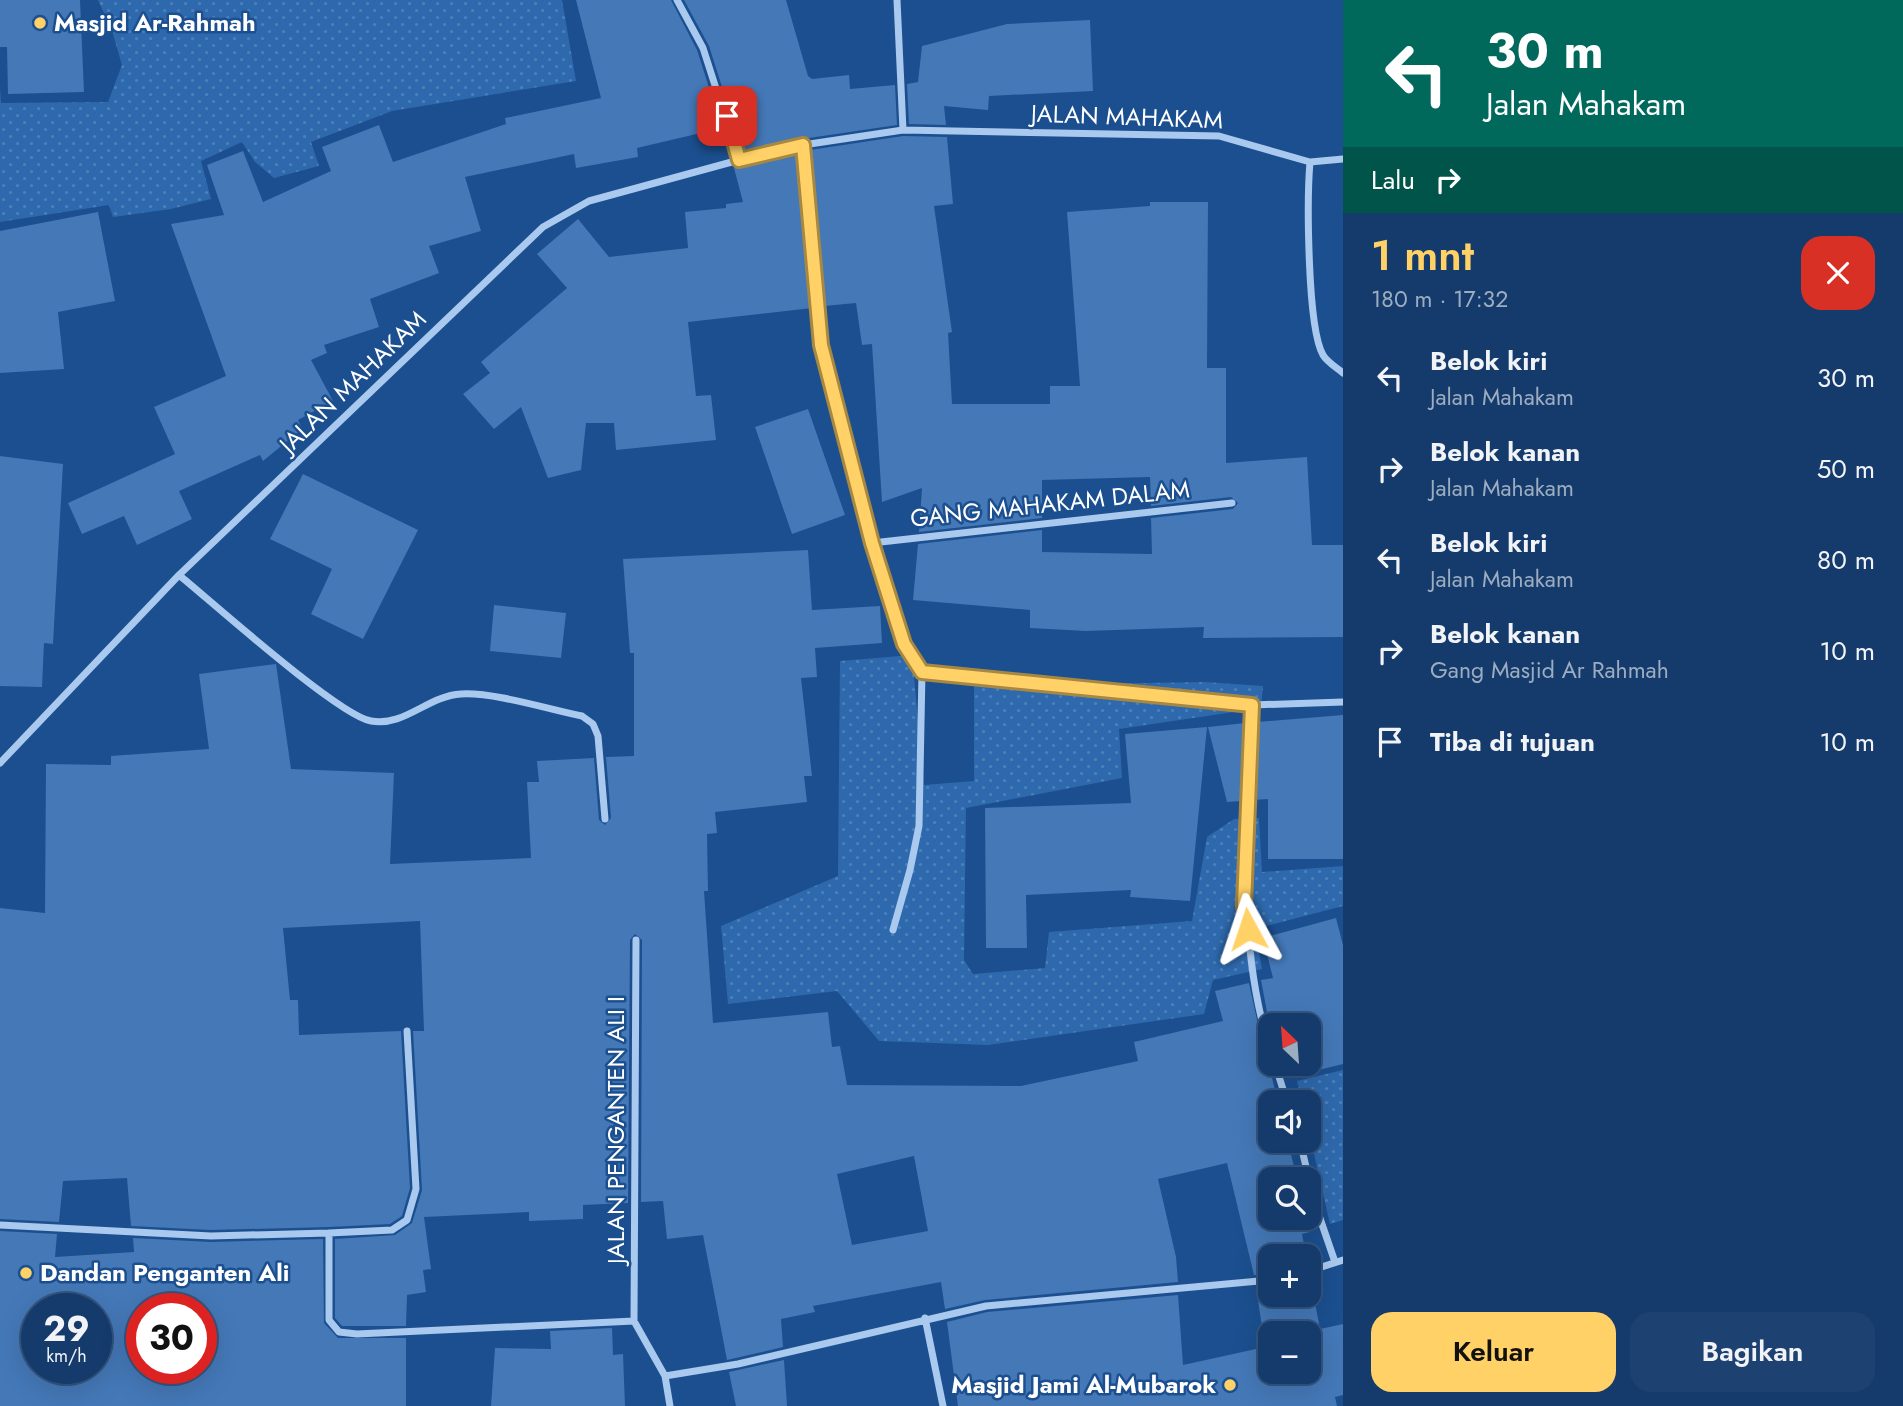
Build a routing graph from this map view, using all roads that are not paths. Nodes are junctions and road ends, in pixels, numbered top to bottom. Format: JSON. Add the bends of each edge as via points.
{"nodes":[{"id":1,"x":677,"y":0,"type":"edge"},
{"id":2,"x":897,"y":0,"type":"edge"},
{"id":3,"x":903,"y":130,"type":"junction"},
{"id":4,"x":803,"y":145,"type":"junction"},
{"id":5,"x":1343,"y":159,"type":"edge"},
{"id":6,"x":739,"y":160,"type":"junction"},
{"id":7,"x":1310,"y":162,"type":"junction"},
{"id":8,"x":1343,"y":373,"type":"edge"},
{"id":9,"x":1232,"y":503,"type":"dead end"},
{"id":10,"x":872,"y":543,"type":"junction"},
{"id":11,"x":179,"y":575,"type":"junction"},
{"id":12,"x":922,"y":672,"type":"junction"},
{"id":13,"x":1343,"y":702,"type":"edge"},
{"id":14,"x":1252,"y":705,"type":"junction"},
{"id":15,"x":0,"y":763,"type":"edge"},
{"id":16,"x":604,"y":819,"type":"dead end"},
{"id":17,"x":893,"y":929,"type":"dead end"},
{"id":18,"x":636,"y":940,"type":"dead end"},
{"id":19,"x":1261,"y":1013,"type":"edge"},
{"id":20,"x":407,"y":1031,"type":"dead end"},
{"id":21,"x":1303,"y":1153,"type":"edge"},
{"id":22,"x":0,"y":1225,"type":"edge"},
{"id":23,"x":329,"y":1233,"type":"junction"},
{"id":24,"x":1339,"y":1261,"type":"edge"},
{"id":25,"x":1321,"y":1267,"type":"edge"},
{"id":26,"x":1258,"y":1281,"type":"edge"},
{"id":27,"x":925,"y":1318,"type":"junction"},
{"id":28,"x":634,"y":1321,"type":"junction"},
{"id":29,"x":664,"y":1376,"type":"junction"},
{"id":30,"x":670,"y":1406,"type":"edge"},
{"id":31,"x":943,"y":1406,"type":"edge"}],
"edges":[{"from":1,"to":6,"type":"street","via":[[703,48]]},
{"from":2,"to":3,"type":"street"},
{"from":3,"to":4,"type":"street","name":"JALAN MAHAKAM"},
{"from":3,"to":7,"type":"street","name":"JALAN MAHAKAM","via":[[1219,136]]},
{"from":4,"to":6,"type":"street","name":"JALAN MAHAKAM"},
{"from":4,"to":10,"type":"street","via":[[821,345]]},
{"from":5,"to":7,"type":"street"},
{"from":6,"to":11,"type":"street","name":"JALAN MAHAKAM","via":[[589,201],[543,226]]},
{"from":7,"to":8,"type":"street","via":[[1307,202],[1316,334],[1323,356]]},
{"from":9,"to":10,"type":"street","name":"GANG MAHAKAM DALAM"},
{"from":10,"to":12,"type":"street","via":[[904,644]]},
{"from":11,"to":15,"type":"street","name":"JALAN MAHAKAM"},
{"from":11,"to":16,"type":"street","via":[[326,694],[368,721],[398,719],[433,699],[462,694],[582,716],[593,724],[598,736]]},
{"from":12,"to":14,"type":"street"},
{"from":12,"to":17,"type":"street","via":[[919,826]]},
{"from":13,"to":14,"type":"street"},
{"from":14,"to":19,"type":"street","via":[[1244,905]]},
{"from":18,"to":28,"type":"street","name":"JALAN PENGANTEN ALI I"},
{"from":20,"to":23,"type":"street","via":[[416,1189],[407,1220],[392,1230]]},
{"from":21,"to":24,"type":"street","via":[[1314,1201]]},
{"from":22,"to":23,"type":"street","via":[[211,1236]]},
{"from":23,"to":28,"type":"street","via":[[328,1320],[340,1332]]},
{"from":24,"to":25,"type":"street"},
{"from":26,"to":27,"type":"street","via":[[986,1306]]},
{"from":27,"to":29,"type":"street","via":[[738,1364]]},
{"from":27,"to":31,"type":"street"},
{"from":28,"to":29,"type":"street","name":"JALAN PENGANTEN ALI I"},
{"from":29,"to":30,"type":"street","name":"JALAN PENGANTEN ALI I"}]}
